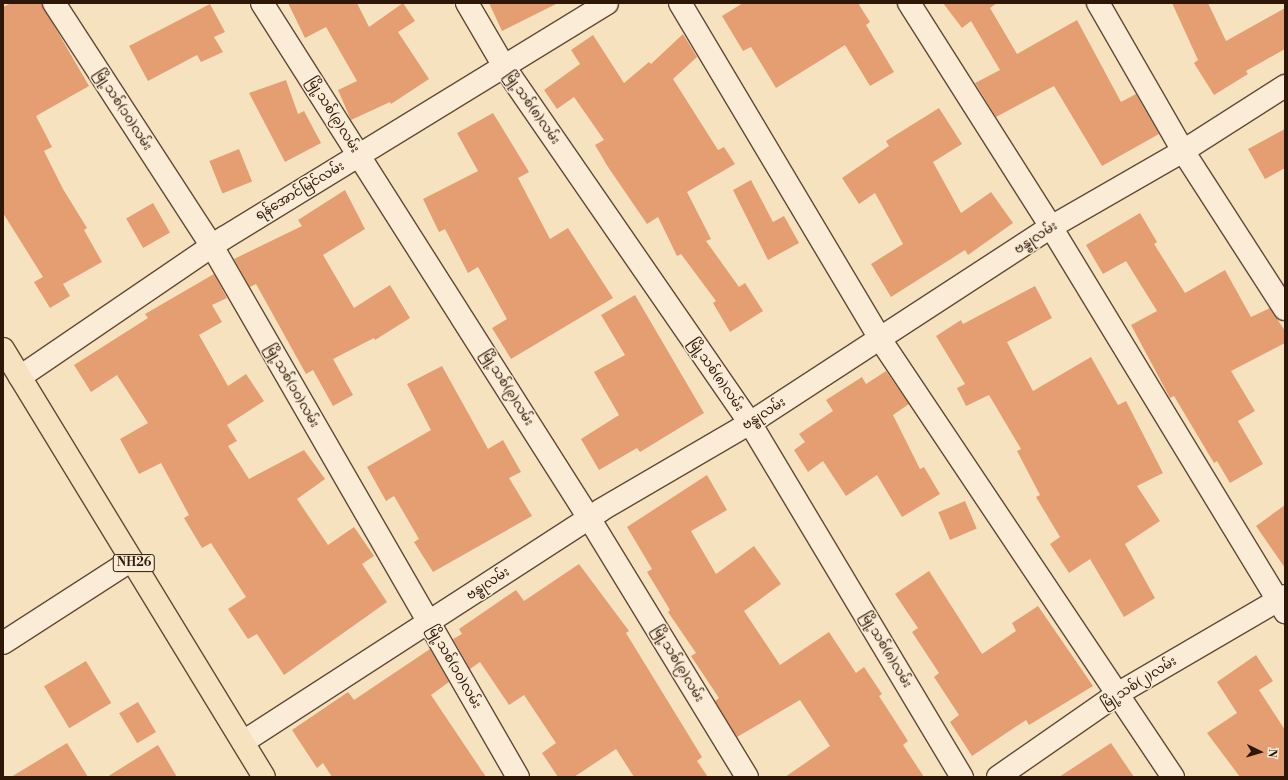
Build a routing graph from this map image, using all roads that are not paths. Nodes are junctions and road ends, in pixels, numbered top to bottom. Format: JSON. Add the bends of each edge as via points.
{"nodes":[{"id":1,"x":54,"y":3,"type":"edge"},
{"id":2,"x":262,"y":3,"type":"edge"},
{"id":3,"x":467,"y":3,"type":"edge"},
{"id":4,"x":608,"y":3,"type":"edge"},
{"id":5,"x":680,"y":3,"type":"edge"},
{"id":6,"x":909,"y":3,"type":"edge"},
{"id":7,"x":1098,"y":3,"type":"edge"},
{"id":8,"x":505,"y":68,"type":"junction"},
{"id":9,"x":1285,"y":86,"type":"edge"},
{"id":10,"x":1183,"y":151,"type":"junction"},
{"id":11,"x":359,"y":156,"type":"junction"},
{"id":12,"x":1051,"y":227,"type":"junction"},
{"id":13,"x":212,"y":246,"type":"junction"},
{"id":14,"x":1285,"y":308,"type":"edge"},
{"id":15,"x":880,"y":339,"type":"junction"},
{"id":16,"x":3,"y":349,"type":"edge"},
{"id":17,"x":20,"y":377,"type":"junction"},
{"id":18,"x":750,"y":423,"type":"junction"},
{"id":19,"x":589,"y":518,"type":"junction"},
{"id":20,"x":132,"y":560,"type":"junction"},
{"id":21,"x":1283,"y":602,"type":"edge"},
{"id":22,"x":429,"y":622,"type":"junction"},
{"id":23,"x":3,"y":643,"type":"edge"},
{"id":24,"x":1119,"y":693,"type":"junction"},
{"id":25,"x":243,"y":742,"type":"junction"},
{"id":26,"x":264,"y":777,"type":"edge"},
{"id":27,"x":518,"y":777,"type":"edge"},
{"id":28,"x":747,"y":777,"type":"edge"},
{"id":29,"x":962,"y":777,"type":"edge"},
{"id":30,"x":998,"y":777,"type":"edge"},
{"id":31,"x":1173,"y":777,"type":"edge"}],
"edges":[{"from":1,"to":13,"type":"street","name":"မြို့သစ်(၁၀)လမ်း"},
{"from":2,"to":11,"type":"street","name":"မြို့သစ်(၉)လမ်း"},
{"from":3,"to":8,"type":"street","name":"မြို့သစ်(၈)လမ်း"},
{"from":4,"to":8,"type":"street","name":"ရန်အောင်မြင်လမ်း"},
{"from":5,"to":15,"type":"street"},
{"from":6,"to":12,"type":"street"},
{"from":7,"to":10,"type":"street"},
{"from":8,"to":11,"type":"street","name":"ရန်အောင်မြင်လမ်း"},
{"from":8,"to":18,"type":"street","name":"မြို့သစ်(၈)လမ်း"},
{"from":9,"to":10,"type":"street","name":"ဗန္ဓုလမ်း"},
{"from":10,"to":12,"type":"street","name":"ဗန္ဓုလမ်း"},
{"from":10,"to":14,"type":"street"},
{"from":11,"to":13,"type":"street","name":"ရန်အောင်မြင်လမ်း"},
{"from":11,"to":19,"type":"street","name":"မြို့သစ်(၉)လမ်း"},
{"from":12,"to":15,"type":"street","name":"ဗန္ဓုလမ်း"},
{"from":12,"to":21,"type":"street"},
{"from":13,"to":17,"type":"street","name":"ရန်အောင်မြင်လမ်း"},
{"from":13,"to":22,"type":"street","name":"မြို့သစ်(၁၀)လမ်း"},
{"from":15,"to":18,"type":"street","name":"ဗန္ဓုလမ်း"},
{"from":15,"to":24,"type":"street"},
{"from":16,"to":17,"type":"highway","number":"NH26"},
{"from":17,"to":20,"type":"highway","number":"NH26"},
{"from":18,"to":19,"type":"street","name":"ဗန္ဓုလမ်း"},
{"from":18,"to":29,"type":"street","name":"မြို့သစ်(၈)လမ်း"},
{"from":19,"to":22,"type":"street","name":"ဗန္ဓုလမ်း"},
{"from":19,"to":28,"type":"street","name":"မြို့သစ်(၉)လမ်း"},
{"from":20,"to":23,"type":"street"},
{"from":20,"to":25,"type":"highway","number":"NH26"},
{"from":21,"to":24,"type":"street","name":"မြို့သစ်(၂)လမ်း"},
{"from":22,"to":25,"type":"street","name":"ဗန္ဓုလမ်း"},
{"from":22,"to":27,"type":"street","name":"မြို့သစ်(၁၀)လမ်း"},
{"from":24,"to":30,"type":"street","name":"မြို့သစ်(၂)လမ်း"},
{"from":24,"to":31,"type":"street"},
{"from":25,"to":26,"type":"highway","number":"NH26"}]}
